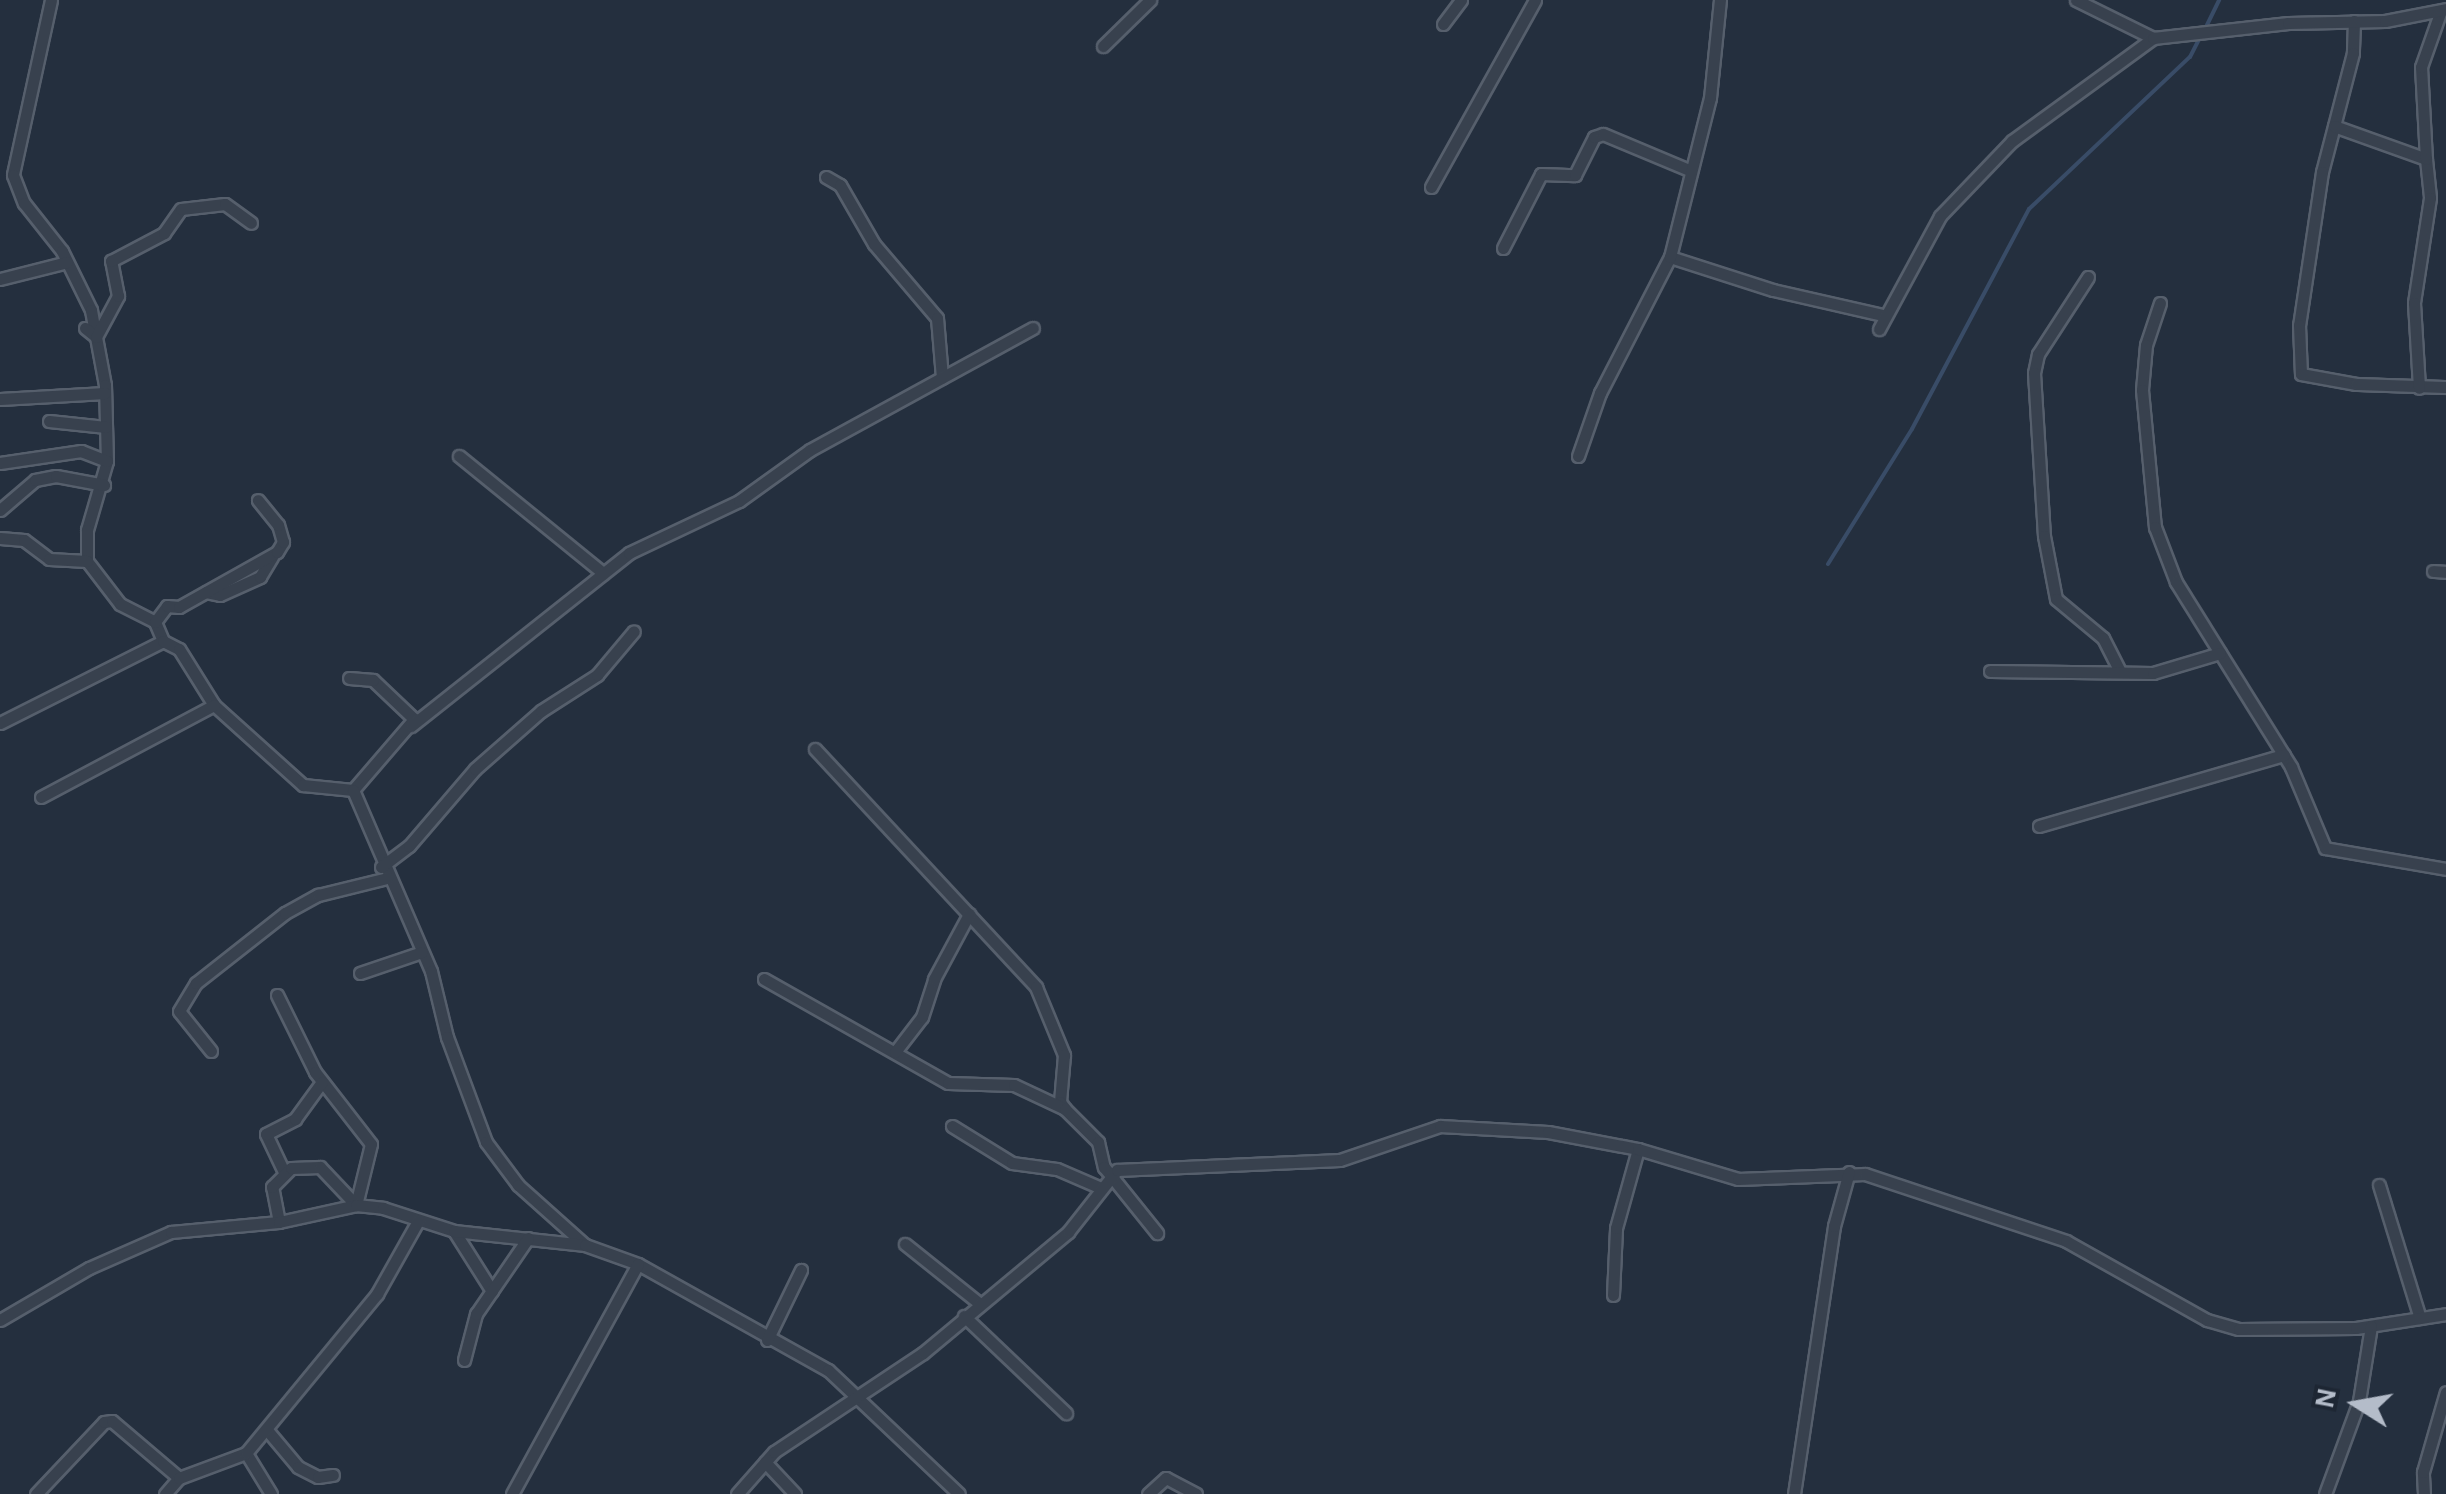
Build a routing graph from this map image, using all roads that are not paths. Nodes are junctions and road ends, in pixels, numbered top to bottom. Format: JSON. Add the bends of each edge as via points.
{"nodes":[{"id":1,"x":51,"y":0,"type":"edge"},
{"id":2,"x":1150,"y":0,"type":"edge"},
{"id":3,"x":1461,"y":0,"type":"edge"},
{"id":4,"x":1535,"y":0,"type":"edge"},
{"id":5,"x":1720,"y":0,"type":"edge"},
{"id":6,"x":2076,"y":0,"type":"edge"},
{"id":7,"x":2443,"y":11,"type":"edge"},
{"id":8,"x":2354,"y":21,"type":"junction"},
{"id":9,"x":1444,"y":24,"type":"dead end"},
{"id":10,"x":2153,"y":38,"type":"junction"},
{"id":11,"x":1103,"y":46,"type":"dead end"},
{"id":12,"x":2334,"y":126,"type":"junction"},
{"id":13,"x":2426,"y":159,"type":"junction"},
{"id":14,"x":1690,"y":170,"type":"junction"},
{"id":15,"x":826,"y":177,"type":"dead end"},
{"id":16,"x":1431,"y":188,"type":"dead end"},
{"id":17,"x":251,"y":223,"type":"dead end"},
{"id":18,"x":1502,"y":248,"type":"dead end"},
{"id":19,"x":1670,"y":256,"type":"junction"},
{"id":20,"x":68,"y":262,"type":"junction"},
{"id":21,"x":2088,"y":277,"type":"dead end"},
{"id":22,"x":0,"y":280,"type":"edge"},
{"id":23,"x":2160,"y":302,"type":"dead end"},
{"id":24,"x":1883,"y":314,"type":"junction"},
{"id":25,"x":85,"y":328,"type":"dead end"},
{"id":26,"x":1033,"y":328,"type":"dead end"},
{"id":27,"x":1880,"y":329,"type":"dead end"},
{"id":28,"x":96,"y":336,"type":"junction"},
{"id":29,"x":942,"y":378,"type":"junction"},
{"id":30,"x":2446,"y":387,"type":"edge"},
{"id":31,"x":2419,"y":388,"type":"junction"},
{"id":32,"x":105,"y":393,"type":"junction"},
{"id":33,"x":0,"y":399,"type":"edge"},
{"id":34,"x":49,"y":421,"type":"dead end"},
{"id":35,"x":106,"y":427,"type":"junction"},
{"id":36,"x":459,"y":456,"type":"dead end"},
{"id":37,"x":1578,"y":456,"type":"dead end"},
{"id":38,"x":107,"y":461,"type":"junction"},
{"id":39,"x":0,"y":463,"type":"edge"},
{"id":40,"x":104,"y":485,"type":"junction"},
{"id":41,"x":258,"y":500,"type":"dead end"},
{"id":42,"x":0,"y":510,"type":"edge"},
{"id":43,"x":0,"y":538,"type":"edge"},
{"id":44,"x":87,"y":560,"type":"junction"},
{"id":45,"x":604,"y":573,"type":"junction"},
{"id":46,"x":156,"y":622,"type":"junction"},
{"id":47,"x":634,"y":631,"type":"dead end"},
{"id":48,"x":163,"y":641,"type":"junction"},
{"id":49,"x":2220,"y":653,"type":"junction"},
{"id":50,"x":2118,"y":670,"type":"junction"},
{"id":51,"x":1990,"y":671,"type":"dead end"},
{"id":52,"x":350,"y":678,"type":"dead end"},
{"id":53,"x":214,"y":705,"type":"junction"},
{"id":54,"x":0,"y":723,"type":"edge"},
{"id":55,"x":411,"y":726,"type":"junction"},
{"id":56,"x":814,"y":749,"type":"dead end"},
{"id":57,"x":2284,"y":755,"type":"junction"},
{"id":58,"x":352,"y":790,"type":"junction"},
{"id":59,"x":41,"y":797,"type":"dead end"},
{"id":60,"x":2039,"y":826,"type":"dead end"},
{"id":61,"x":2446,"y":869,"type":"edge"},
{"id":62,"x":384,"y":873,"type":"junction"},
{"id":63,"x":969,"y":914,"type":"junction"},
{"id":64,"x":422,"y":952,"type":"junction"},
{"id":65,"x":360,"y":973,"type":"dead end"},
{"id":66,"x":764,"y":978,"type":"dead end"},
{"id":67,"x":277,"y":996,"type":"dead end"},
{"id":68,"x":211,"y":1051,"type":"dead end"},
{"id":69,"x":895,"y":1052,"type":"junction"},
{"id":70,"x":322,"y":1082,"type":"junction"},
{"id":71,"x":1065,"y":1109,"type":"junction"},
{"id":72,"x":952,"y":1126,"type":"dead end"},
{"id":73,"x":1638,"y":1149,"type":"junction"},
{"id":74,"x":284,"y":1172,"type":"junction"},
{"id":75,"x":1849,"y":1172,"type":"junction"},
{"id":76,"x":1113,"y":1176,"type":"junction"},
{"id":77,"x":2379,"y":1185,"type":"dead end"},
{"id":78,"x":1101,"y":1188,"type":"junction"},
{"id":79,"x":356,"y":1205,"type":"junction"},
{"id":80,"x":418,"y":1221,"type":"junction"},
{"id":81,"x":279,"y":1222,"type":"junction"},
{"id":82,"x":454,"y":1231,"type":"junction"},
{"id":83,"x":1157,"y":1233,"type":"dead end"},
{"id":84,"x":528,"y":1238,"type":"junction"},
{"id":85,"x":905,"y":1244,"type":"dead end"},
{"id":86,"x":585,"y":1245,"type":"junction"},
{"id":87,"x":638,"y":1264,"type":"junction"},
{"id":88,"x":801,"y":1270,"type":"dead end"},
{"id":89,"x":492,"y":1291,"type":"junction"},
{"id":90,"x":1613,"y":1295,"type":"dead end"},
{"id":91,"x":979,"y":1303,"type":"junction"},
{"id":92,"x":2446,"y":1314,"type":"edge"},
{"id":93,"x":964,"y":1316,"type":"junction"},
{"id":94,"x":2420,"y":1318,"type":"junction"},
{"id":95,"x":0,"y":1320,"type":"edge"},
{"id":96,"x":2371,"y":1326,"type":"junction"},
{"id":97,"x":767,"y":1340,"type":"junction"},
{"id":98,"x":464,"y":1360,"type":"dead end"},
{"id":99,"x":2446,"y":1392,"type":"edge"},
{"id":100,"x":856,"y":1393,"type":"junction"},
{"id":101,"x":1066,"y":1413,"type":"dead end"},
{"id":102,"x":266,"y":1430,"type":"junction"},
{"id":103,"x":246,"y":1453,"type":"junction"},
{"id":104,"x":765,"y":1462,"type":"junction"},
{"id":105,"x":332,"y":1475,"type":"dead end"},
{"id":106,"x":178,"y":1478,"type":"junction"},
{"id":107,"x":36,"y":1494,"type":"edge"},
{"id":108,"x":165,"y":1494,"type":"edge"},
{"id":109,"x":271,"y":1494,"type":"edge"},
{"id":110,"x":512,"y":1494,"type":"edge"},
{"id":111,"x":737,"y":1494,"type":"edge"},
{"id":112,"x":795,"y":1494,"type":"edge"},
{"id":113,"x":958,"y":1494,"type":"edge"},
{"id":114,"x":1148,"y":1494,"type":"edge"},
{"id":115,"x":1196,"y":1494,"type":"edge"},
{"id":116,"x":1794,"y":1494,"type":"edge"},
{"id":117,"x":2326,"y":1494,"type":"edge"},
{"id":118,"x":2424,"y":1494,"type":"edge"}],
"edges":[{"from":1,"to":20,"type":"street","via":[[13,175],[24,203]]},
{"from":2,"to":11,"type":"street"},
{"from":3,"to":9,"type":"street"},
{"from":4,"to":16,"type":"street"},
{"from":5,"to":14,"type":"street","via":[[1710,98]]},
{"from":6,"to":10,"type":"street"},
{"from":7,"to":8,"type":"street"},
{"from":7,"to":13,"type":"street","via":[[2421,67]]},
{"from":8,"to":10,"type":"street"},
{"from":8,"to":12,"type":"street"},
{"from":10,"to":24,"type":"street","via":[[2049,110],[1988,165],[1940,216]]},
{"from":12,"to":13,"type":"street"},
{"from":12,"to":31,"type":"street","via":[[2299,325],[2300,374]]},
{"from":13,"to":31,"type":"street","via":[[2430,198],[2414,303]]},
{"from":14,"to":18,"type":"street","via":[[1604,134],[1594,137],[1575,175],[1541,174]]},
{"from":14,"to":19,"type":"street"},
{"from":15,"to":29,"type":"street","via":[[840,185],[874,244],[937,318]]},
{"from":17,"to":28,"type":"street","via":[[225,204],[181,209],[164,233],[111,261],[118,296]]},
{"from":19,"to":24,"type":"street","via":[[1773,290]]},
{"from":19,"to":37,"type":"street","via":[[1600,393]]},
{"from":20,"to":22,"type":"street"},
{"from":20,"to":28,"type":"street","via":[[92,310]]},
{"from":21,"to":50,"type":"street","via":[[2038,354],[2034,374],[2044,536],[2056,599],[2104,638]]},
{"from":23,"to":49,"type":"street","via":[[2146,345],[2142,390],[2156,527],[2176,582]]},
{"from":24,"to":27,"type":"street"},
{"from":25,"to":28,"type":"street"},
{"from":26,"to":29,"type":"street"},
{"from":28,"to":32,"type":"street"},
{"from":29,"to":45,"type":"street","via":[[810,450],[739,501]]},
{"from":30,"to":31,"type":"street"},
{"from":32,"to":33,"type":"street"},
{"from":32,"to":35,"type":"street"},
{"from":34,"to":35,"type":"street"},
{"from":35,"to":38,"type":"street"},
{"from":36,"to":45,"type":"street"},
{"from":38,"to":39,"type":"street","via":[[81,450]]},
{"from":38,"to":40,"type":"street"},
{"from":40,"to":42,"type":"street","via":[[56,476],[35,480]]},
{"from":40,"to":44,"type":"street","via":[[87,530]]},
{"from":41,"to":46,"type":"street","via":[[281,534],[260,577],[220,595],[206,592],[167,606]]},
{"from":43,"to":44,"type":"street","via":[[24,540],[49,559]]},
{"from":44,"to":46,"type":"street","via":[[98,584],[120,604]]},
{"from":45,"to":55,"type":"street"},
{"from":46,"to":48,"type":"street"},
{"from":47,"to":62,"type":"street","via":[[597,675],[541,711],[475,769]]},
{"from":48,"to":53,"type":"street","via":[[178,649]]},
{"from":48,"to":54,"type":"street"},
{"from":49,"to":50,"type":"street","via":[[2154,673]]},
{"from":49,"to":57,"type":"street"},
{"from":50,"to":51,"type":"street"},
{"from":52,"to":55,"type":"street","via":[[373,680],[398,697],[414,719]]},
{"from":53,"to":58,"type":"street","via":[[303,786]]},
{"from":53,"to":59,"type":"street"},
{"from":55,"to":58,"type":"street"},
{"from":56,"to":63,"type":"street"},
{"from":57,"to":60,"type":"street"},
{"from":57,"to":61,"type":"street","via":[[2325,848]]},
{"from":58,"to":62,"type":"street"},
{"from":62,"to":64,"type":"street"},
{"from":62,"to":68,"type":"street","via":[[285,912],[196,982],[179,1011]]},
{"from":63,"to":69,"type":"street","via":[[922,1017]]},
{"from":63,"to":71,"type":"street","via":[[1036,988],[1064,1054]]},
{"from":64,"to":65,"type":"street"},
{"from":64,"to":86,"type":"street","via":[[486,1142],[518,1185]]},
{"from":66,"to":69,"type":"street"},
{"from":67,"to":70,"type":"street"},
{"from":69,"to":71,"type":"street","via":[[948,1082],[1014,1086]]},
{"from":70,"to":74,"type":"street","via":[[295,1119],[266,1134]]},
{"from":70,"to":79,"type":"street","via":[[371,1144]]},
{"from":71,"to":76,"type":"street","via":[[1098,1142]]},
{"from":72,"to":78,"type":"street","via":[[1012,1163],[1058,1169]]},
{"from":73,"to":75,"type":"street","via":[[1738,1178]]},
{"from":73,"to":76,"type":"street","via":[[1548,1132],[1440,1126],[1340,1160],[1135,1168]]},
{"from":73,"to":90,"type":"street","via":[[1616,1228]]},
{"from":74,"to":79,"type":"street","via":[[320,1167]]},
{"from":74,"to":81,"type":"street","via":[[272,1187]]},
{"from":75,"to":96,"type":"street","via":[[2066,1241],[2220,1325],[2270,1332]]},
{"from":75,"to":116,"type":"street","via":[[1834,1226]]},
{"from":76,"to":78,"type":"street"},
{"from":76,"to":83,"type":"street"},
{"from":77,"to":94,"type":"street"},
{"from":78,"to":91,"type":"street","via":[[1068,1232]]},
{"from":79,"to":80,"type":"street"},
{"from":79,"to":81,"type":"street"},
{"from":80,"to":82,"type":"street"},
{"from":80,"to":102,"type":"street","via":[[378,1294]]},
{"from":81,"to":95,"type":"street","via":[[170,1232],[89,1268]]},
{"from":82,"to":84,"type":"street"},
{"from":82,"to":89,"type":"street"},
{"from":84,"to":86,"type":"street"},
{"from":84,"to":89,"type":"street"},
{"from":85,"to":91,"type":"street"},
{"from":86,"to":87,"type":"street"},
{"from":87,"to":97,"type":"street","via":[[734,1314]]},
{"from":87,"to":110,"type":"street"},
{"from":88,"to":97,"type":"street"},
{"from":89,"to":98,"type":"street","via":[[465,1338]]},
{"from":91,"to":93,"type":"street"},
{"from":92,"to":94,"type":"street"},
{"from":93,"to":100,"type":"street","via":[[923,1353]]},
{"from":93,"to":101,"type":"street"},
{"from":94,"to":96,"type":"street"},
{"from":96,"to":117,"type":"street","via":[[2359,1401]]},
{"from":97,"to":100,"type":"street","via":[[828,1370]]},
{"from":99,"to":118,"type":"street","via":[[2423,1472]]},
{"from":100,"to":104,"type":"street"},
{"from":100,"to":113,"type":"street"},
{"from":102,"to":103,"type":"street"},
{"from":102,"to":105,"type":"street","via":[[298,1467],[318,1477]]},
{"from":103,"to":106,"type":"street"},
{"from":103,"to":109,"type":"street"},
{"from":104,"to":111,"type":"street"},
{"from":104,"to":112,"type":"street"},
{"from":106,"to":107,"type":"street","via":[[112,1421]]},
{"from":106,"to":108,"type":"street"},
{"from":114,"to":115,"type":"street","via":[[1166,1478]]}]}
